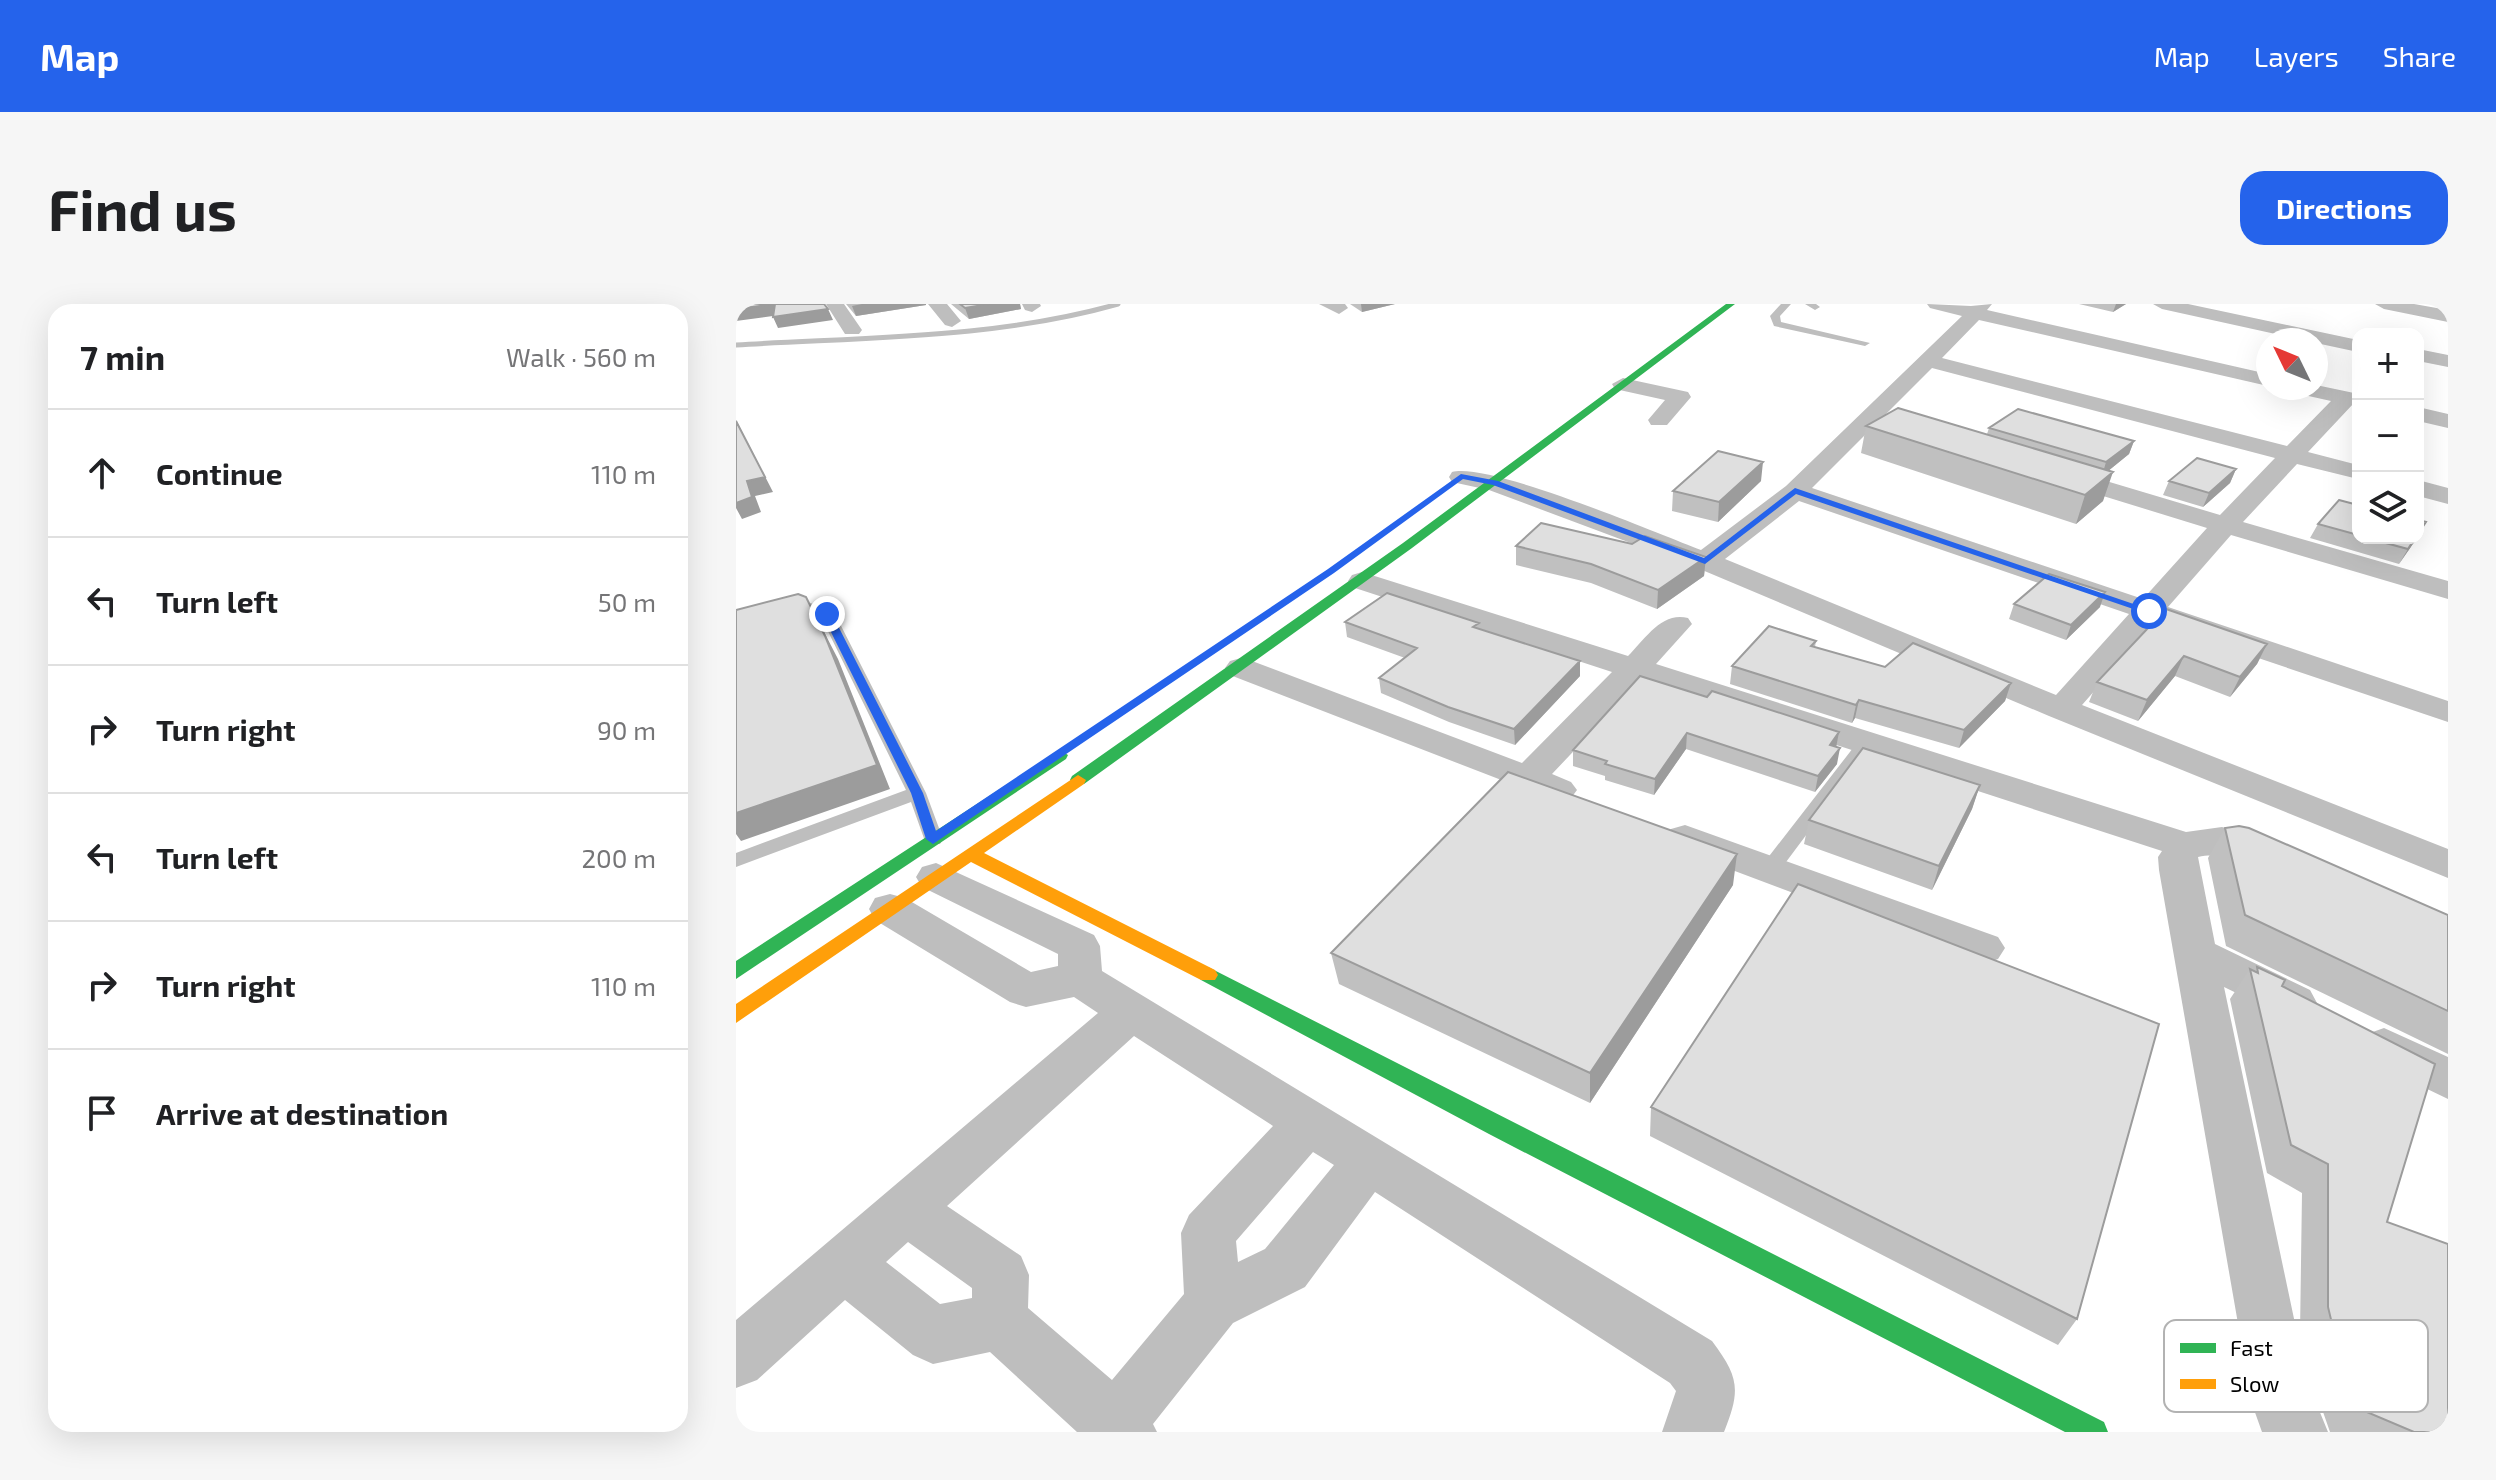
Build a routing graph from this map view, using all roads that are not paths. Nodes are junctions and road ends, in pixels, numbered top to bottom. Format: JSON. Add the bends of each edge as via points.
{"nodes":[{"id":1,"x":835,"y":304,"type":"edge"},
{"id":2,"x":937,"y":304,"type":"edge"},
{"id":3,"x":1731,"y":304,"type":"edge"},
{"id":4,"x":1786,"y":304,"type":"edge"},
{"id":5,"x":1936,"y":304,"type":"edge"},
{"id":6,"x":2162,"y":304,"type":"edge"},
{"id":7,"x":2384,"y":304,"type":"edge"},
{"id":8,"x":2416,"y":306,"type":"edge"},
{"id":9,"x":1979,"y":308,"type":"edge"},
{"id":10,"x":2448,"y":314,"type":"edge"},
{"id":11,"x":952,"y":321,"type":"dead end"},
{"id":12,"x":2409,"y":328,"type":"edge"},
{"id":13,"x":852,"y":330,"type":"dead end"},
{"id":14,"x":1865,"y":343,"type":"dead end"},
{"id":15,"x":2352,"y":345,"type":"edge"},
{"id":16,"x":2424,"y":356,"type":"edge"},
{"id":17,"x":1928,"y":361,"type":"junction"},
{"id":18,"x":2448,"y":361,"type":"edge"},
{"id":19,"x":1623,"y":376,"type":"junction"},
{"id":20,"x":2256,"y":377,"type":"edge"},
{"id":21,"x":2328,"y":391,"type":"edge"},
{"id":22,"x":2352,"y":394,"type":"edge"},
{"id":23,"x":2352,"y":396,"type":"edge"},
{"id":24,"x":2424,"y":415,"type":"edge"},
{"id":25,"x":1873,"y":417,"type":"junction"},
{"id":26,"x":1659,"y":420,"type":"dead end"},
{"id":27,"x":2448,"y":421,"type":"edge"},
{"id":28,"x":1902,"y":426,"type":"edge"},
{"id":29,"x":2294,"y":455,"type":"junction"},
{"id":30,"x":1486,"y":458,"type":"dead end"},
{"id":31,"x":2034,"y":467,"type":"edge"},
{"id":32,"x":2352,"y":470,"type":"edge"},
{"id":33,"x":1455,"y":481,"type":"joint"},
{"id":34,"x":1495,"y":483,"type":"junction"},
{"id":35,"x":2424,"y":490,"type":"edge"},
{"id":36,"x":1795,"y":491,"type":"junction"},
{"id":37,"x":2448,"y":496,"type":"edge"},
{"id":38,"x":2225,"y":525,"type":"junction"},
{"id":39,"x":1705,"y":561,"type":"junction"},
{"id":40,"x":1362,"y":581,"type":"junction"},
{"id":41,"x":2448,"y":590,"type":"edge"},
{"id":42,"x":2149,"y":611,"type":"junction"},
{"id":43,"x":736,"y":623,"type":"edge"},
{"id":44,"x":1677,"y":624,"type":"dead end"},
{"id":45,"x":1241,"y":668,"type":"junction"},
{"id":46,"x":1633,"y":670,"type":"junction"},
{"id":47,"x":2061,"y":709,"type":"junction"},
{"id":48,"x":2448,"y":712,"type":"edge"},
{"id":49,"x":1866,"y":743,"type":"junction"},
{"id":50,"x":1072,"y":747,"type":"dead end"},
{"id":51,"x":1527,"y":779,"type":"junction"},
{"id":52,"x":917,"y":793,"type":"junction"},
{"id":53,"x":1584,"y":800,"type":"edge"},
{"id":54,"x":1656,"y":827,"type":"edge"},
{"id":55,"x":2185,"y":845,"type":"junction"},
{"id":56,"x":970,"y":854,"type":"junction"},
{"id":57,"x":934,"y":858,"type":"junction"},
{"id":58,"x":736,"y":860,"type":"edge"},
{"id":59,"x":2448,"y":864,"type":"edge"},
{"id":60,"x":1770,"y":869,"type":"junction"},
{"id":61,"x":2305,"y":873,"type":"edge"},
{"id":62,"x":890,"y":909,"type":"junction"},
{"id":63,"x":1983,"y":948,"type":"dead end"},
{"id":64,"x":2195,"y":953,"type":"junction"},
{"id":65,"x":736,"y":971,"type":"edge"},
{"id":66,"x":1080,"y":979,"type":"junction"},
{"id":67,"x":1131,"y":1011,"type":"junction"},
{"id":68,"x":736,"y":1015,"type":"edge"},
{"id":69,"x":2448,"y":1079,"type":"edge"},
{"id":70,"x":1309,"y":1122,"type":"junction"},
{"id":71,"x":1370,"y":1159,"type":"junction"},
{"id":72,"x":906,"y":1209,"type":"junction"},
{"id":73,"x":844,"y":1264,"type":"junction"},
{"id":74,"x":1213,"y":1303,"type":"junction"},
{"id":75,"x":2266,"y":1320,"type":"edge"},
{"id":76,"x":999,"y":1321,"type":"junction"},
{"id":77,"x":736,"y":1359,"type":"edge"},
{"id":78,"x":2285,"y":1412,"type":"edge"},
{"id":79,"x":1117,"y":1429,"type":"edge"},
{"id":80,"x":1693,"y":1432,"type":"edge"},
{"id":81,"x":2094,"y":1432,"type":"edge"},
{"id":82,"x":2297,"y":1432,"type":"edge"}],
"edges":[{"from":1,"to":13,"type":"street"},
{"from":2,"to":11,"type":"street"},
{"from":3,"to":19,"type":"main road"},
{"from":4,"to":14,"type":"lane","via":[[1775,316],[1777,324]]},
{"from":5,"to":9,"type":"street"},
{"from":6,"to":15,"type":"street"},
{"from":7,"to":8,"type":"street"},
{"from":8,"to":10,"type":"street"},
{"from":8,"to":12,"type":"street"},
{"from":9,"to":17,"type":"street"},
{"from":9,"to":20,"type":"street"},
{"from":16,"to":18,"type":"street"},
{"from":17,"to":25,"type":"street"},
{"from":17,"to":29,"type":"street"},
{"from":19,"to":26,"type":"street","via":[[1680,397]]},
{"from":19,"to":34,"type":"main road"},
{"from":21,"to":22,"type":"street"},
{"from":23,"to":29,"type":"street"},
{"from":24,"to":27,"type":"street"},
{"from":25,"to":28,"type":"street"},
{"from":25,"to":36,"type":"street"},
{"from":29,"to":32,"type":"street"},
{"from":29,"to":38,"type":"street"},
{"from":30,"to":33,"type":"main road"},
{"from":31,"to":38,"type":"street"},
{"from":33,"to":34,"type":"street"},
{"from":34,"to":39,"type":"street"},
{"from":34,"to":40,"type":"main road"},
{"from":35,"to":37,"type":"street"},
{"from":36,"to":39,"type":"street"},
{"from":36,"to":42,"type":"street"},
{"from":38,"to":41,"type":"street"},
{"from":38,"to":42,"type":"street"},
{"from":39,"to":47,"type":"street"},
{"from":40,"to":45,"type":"main road"},
{"from":40,"to":46,"type":"street"},
{"from":42,"to":47,"type":"street"},
{"from":42,"to":48,"type":"street"},
{"from":43,"to":52,"type":"lane","via":[[788,608],[810,606],[827,614]]},
{"from":44,"to":46,"type":"street"},
{"from":45,"to":51,"type":"street"},
{"from":45,"to":56,"type":"main road"},
{"from":46,"to":49,"type":"street"},
{"from":46,"to":51,"type":"street"},
{"from":47,"to":59,"type":"street"},
{"from":49,"to":55,"type":"street"},
{"from":49,"to":60,"type":"lane"},
{"from":50,"to":57,"type":"main road"},
{"from":51,"to":53,"type":"street"},
{"from":52,"to":57,"type":"lane"},
{"from":52,"to":58,"type":"lane"},
{"from":54,"to":60,"type":"street"},
{"from":55,"to":61,"type":"street","via":[[2222,840]]},
{"from":55,"to":64,"type":"street","via":[[2178,857],[2179,870]]},
{"from":56,"to":57,"type":"main road"},
{"from":56,"to":81,"type":"main road"},
{"from":57,"to":62,"type":"main road"},
{"from":57,"to":65,"type":"main road"},
{"from":57,"to":66,"type":"street","via":[[1079,946]]},
{"from":60,"to":63,"type":"street"},
{"from":62,"to":66,"type":"street","via":[[1026,990]]},
{"from":62,"to":68,"type":"main road"},
{"from":64,"to":69,"type":"street"},
{"from":64,"to":75,"type":"street"},
{"from":66,"to":67,"type":"street"},
{"from":67,"to":70,"type":"street"},
{"from":67,"to":72,"type":"street"},
{"from":70,"to":71,"type":"street"},
{"from":70,"to":74,"type":"street","via":[[1208,1233]]},
{"from":71,"to":74,"type":"street","via":[[1285,1268]]},
{"from":71,"to":80,"type":"street","via":[[1691,1362],[1707,1384]]},
{"from":72,"to":73,"type":"street"},
{"from":72,"to":76,"type":"street","via":[[1001,1275]]},
{"from":73,"to":76,"type":"street","via":[[933,1335]]},
{"from":73,"to":77,"type":"street"},
{"from":74,"to":79,"type":"street"},
{"from":76,"to":79,"type":"street"},
{"from":78,"to":82,"type":"street"}]}
